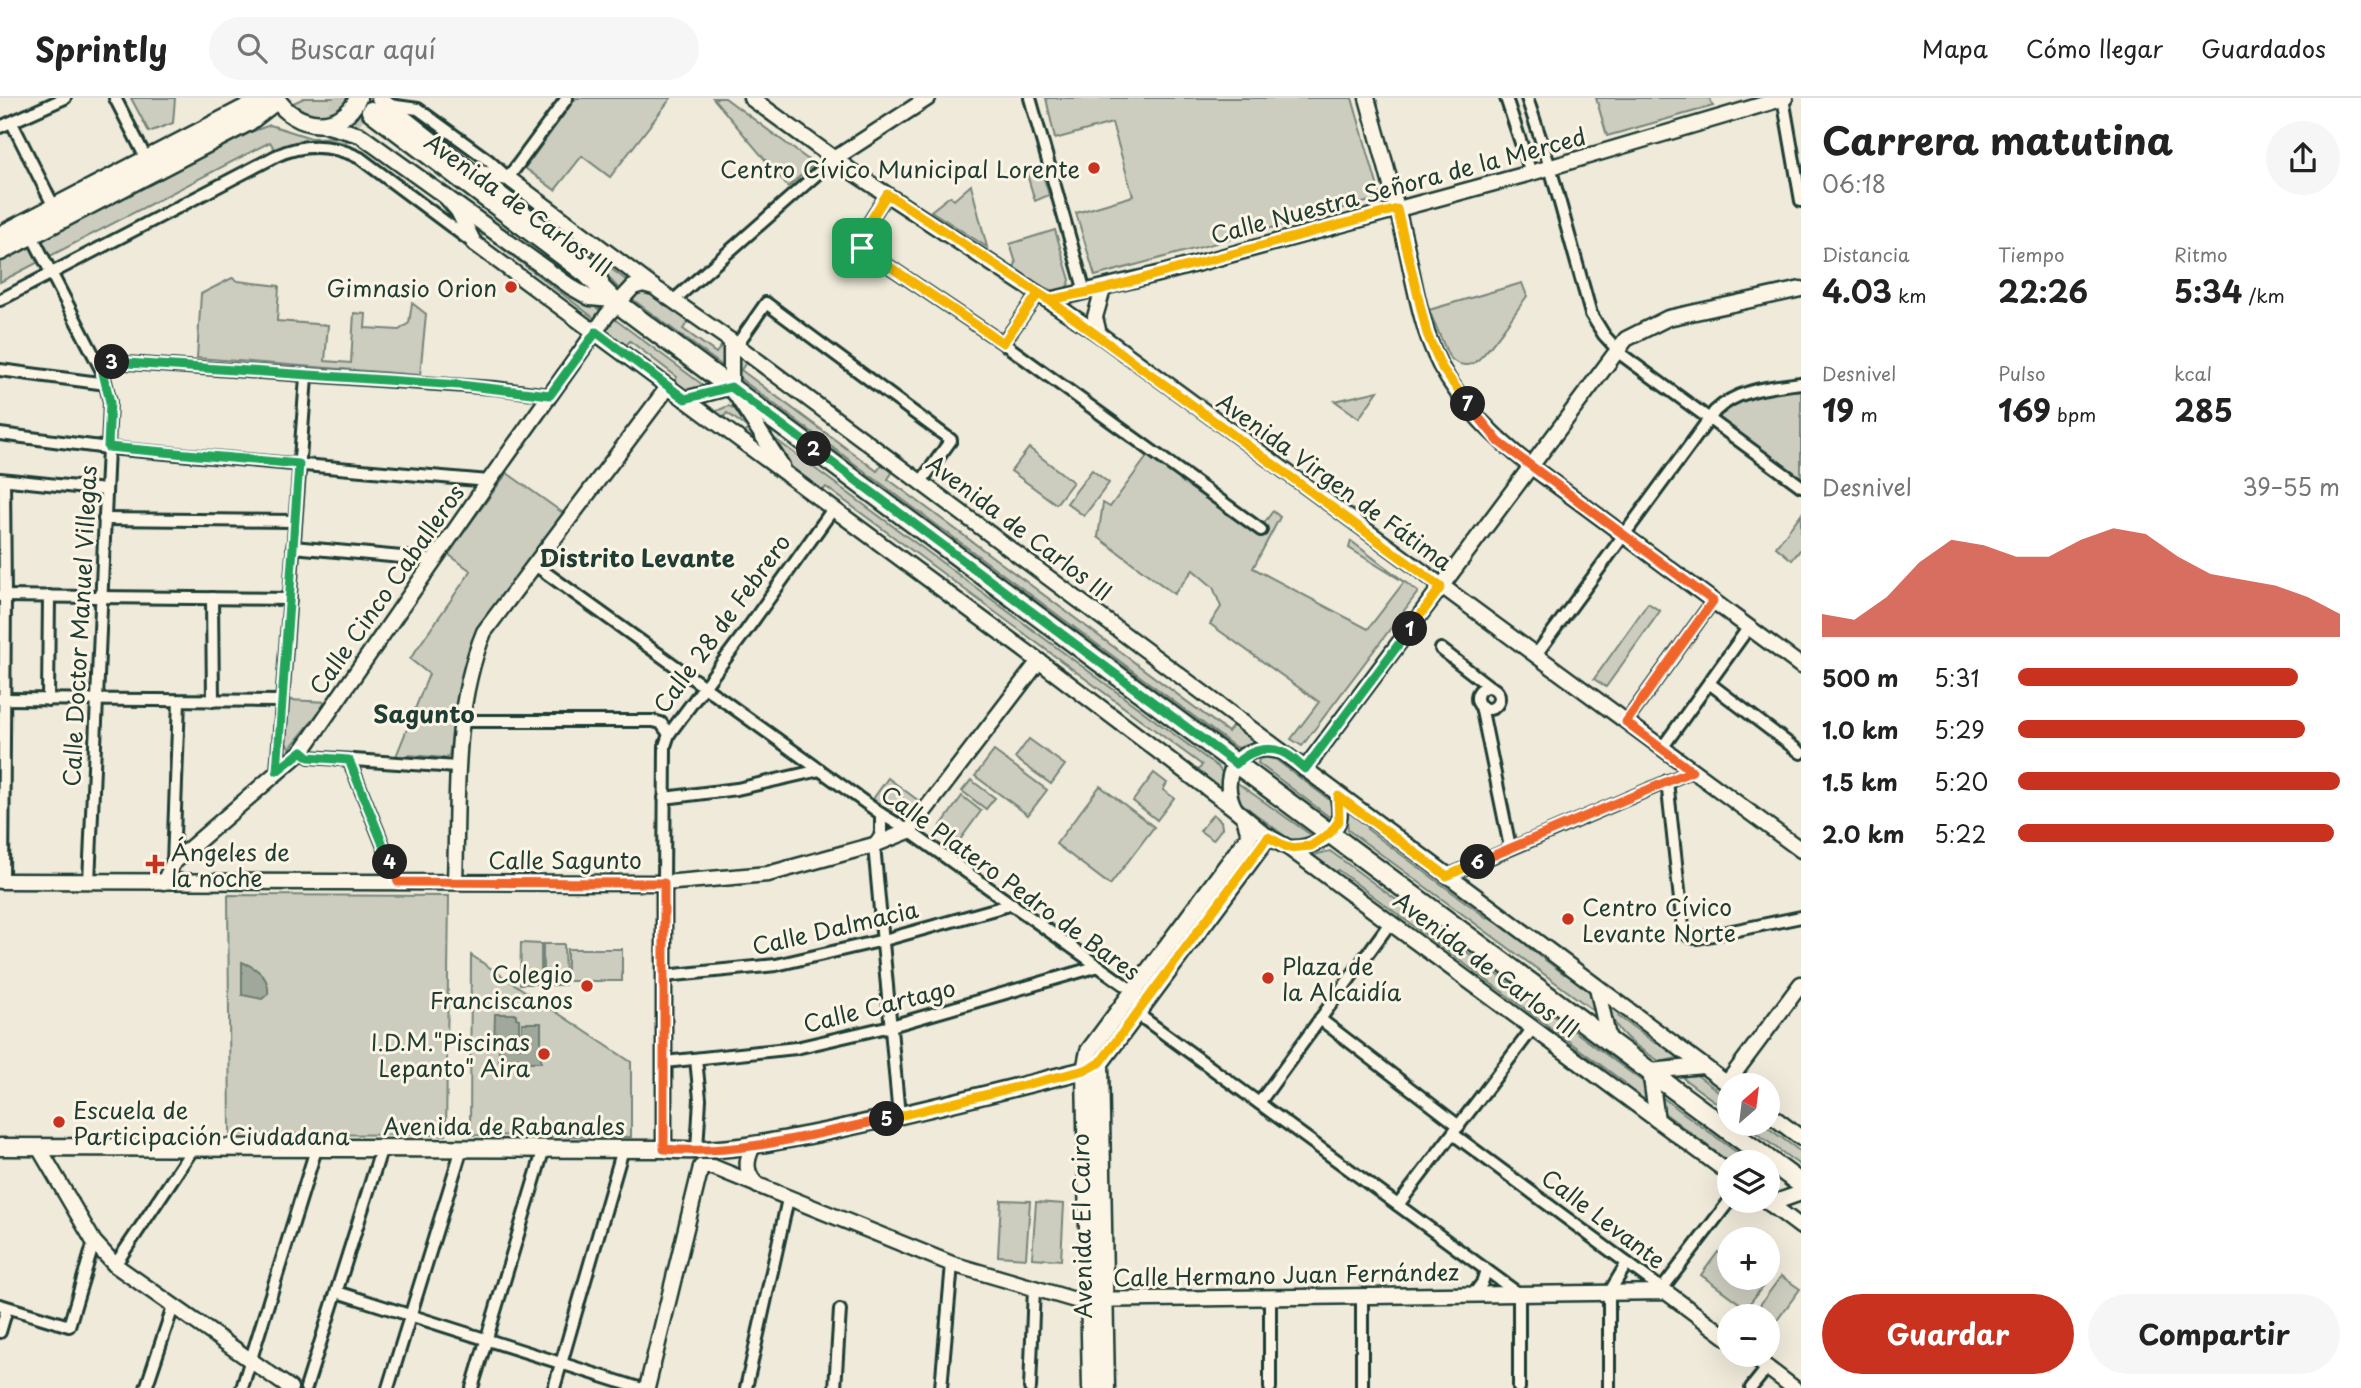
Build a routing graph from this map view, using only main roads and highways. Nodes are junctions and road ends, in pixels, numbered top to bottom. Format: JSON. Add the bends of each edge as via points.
{"nodes":[{"id":1,"x":358,"y":98,"type":"edge"},
{"id":2,"x":277,"y":99,"type":"edge"},
{"id":3,"x":375,"y":109,"type":"tunnel mouth"},
{"id":4,"x":57,"y":214,"type":"junction"},
{"id":5,"x":29,"y":228,"type":"junction"},
{"id":6,"x":0,"y":236,"type":"edge"},
{"id":7,"x":0,"y":251,"type":"edge"},
{"id":8,"x":1241,"y":815,"type":"road end"},
{"id":9,"x":1268,"y":837,"type":"road end"},
{"id":10,"x":1100,"y":1063,"type":"junction"},
{"id":11,"x":1085,"y":1070,"type":"junction"},
{"id":12,"x":0,"y":1147,"type":"edge"},
{"id":13,"x":1801,"y":1184,"type":"edge"},
{"id":14,"x":1097,"y":1299,"type":"junction"},
{"id":15,"x":1091,"y":1388,"type":"edge"},
{"id":16,"x":1107,"y":1388,"type":"edge"}],
"edges":[{"from":1,"to":2,"type":"main road","via":[[346,114],[321,124],[295,118]]},
{"from":2,"to":4,"type":"main road","via":[[243,110],[147,160]]},
{"from":2,"to":4,"type":"main road","via":[[249,121]]},
{"from":3,"to":13,"type":"main road","name":"Avenida de Carlos III","via":[[587,288],[615,301]]},
{"from":4,"to":5,"type":"main road"},
{"from":5,"to":6,"type":"main road"},
{"from":5,"to":7,"type":"main road"},
{"from":8,"to":11,"type":"main road","name":"Avenida El Cairo","via":[[1250,834],[1247,839],[1089,1051]]},
{"from":9,"to":10,"type":"main road"},
{"from":10,"to":11,"type":"main road"},
{"from":10,"to":14,"type":"main road","name":"Avenida El Cairo"},
{"from":11,"to":12,"type":"main road","name":"Avenida de Rabanales","via":[[899,1116],[694,1156],[664,1149]]},
{"from":11,"to":14,"type":"main road","name":"Avenida El Cairo"},
{"from":14,"to":15,"type":"main road","name":"Avenida El Cairo"},
{"from":14,"to":16,"type":"main road","name":"Avenida El Cairo"}]}
